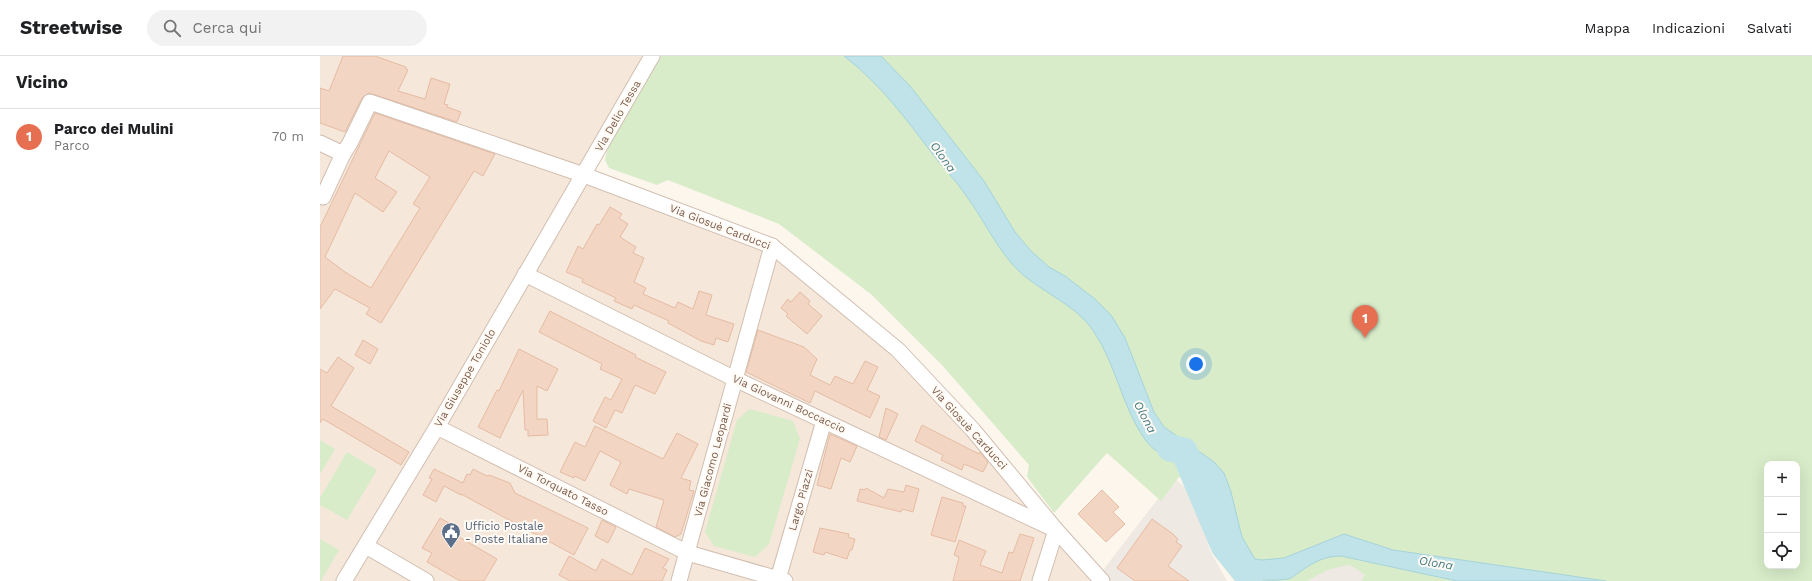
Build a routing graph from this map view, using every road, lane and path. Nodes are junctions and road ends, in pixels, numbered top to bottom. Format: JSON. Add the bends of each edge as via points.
{"nodes":[{"id":1,"x":652,"y":56,"type":"edge"},
{"id":2,"x":320,"y":143,"type":"edge"},
{"id":3,"x":343,"y":154,"type":"junction"},
{"id":4,"x":584,"y":175,"type":"junction"},
{"id":5,"x":321,"y":199,"type":"edge"},
{"id":6,"x":772,"y":246,"type":"junction"},
{"id":7,"x":525,"y":274,"type":"junction"},
{"id":8,"x":735,"y":379,"type":"junction"},
{"id":9,"x":824,"y":421,"type":"junction"},
{"id":10,"x":437,"y":427,"type":"junction"},
{"id":11,"x":1056,"y":530,"type":"junction"},
{"id":12,"x":366,"y":546,"type":"junction"},
{"id":13,"x":688,"y":553,"type":"junction"},
{"id":14,"x":782,"y":580,"type":"edge"},
{"id":15,"x":344,"y":581,"type":"edge"},
{"id":16,"x":426,"y":581,"type":"edge"},
{"id":17,"x":679,"y":581,"type":"edge"},
{"id":18,"x":1040,"y":581,"type":"edge"},
{"id":19,"x":1102,"y":581,"type":"edge"}],
"edges":[{"from":1,"to":4,"type":"street","name":"Via Delio Tessa"},
{"from":2,"to":3,"type":"street"},
{"from":3,"to":4,"type":"street","name":"Via Giosuè Carducci","via":[[370,102]]},
{"from":3,"to":5,"type":"street"},
{"from":4,"to":6,"type":"street","name":"Via Giosuè Carducci"},
{"from":4,"to":7,"type":"street","name":"Via Giuseppe Toniolo"},
{"from":6,"to":8,"type":"street","name":"Via Giacomo Leopardi"},
{"from":6,"to":11,"type":"street","name":"Via Giosuè Carducci","via":[[898,350],[973,430]]},
{"from":7,"to":8,"type":"street","name":"Via Giovanni Boccaccio"},
{"from":7,"to":10,"type":"street","name":"Via Giuseppe Toniolo"},
{"from":8,"to":9,"type":"street","name":"Via Giovanni Boccaccio"},
{"from":8,"to":13,"type":"street","name":"Via Giacomo Leopardi"},
{"from":9,"to":11,"type":"street","name":"Via Giovanni Boccaccio"},
{"from":9,"to":14,"type":"street","name":"Largo Piazzi"},
{"from":10,"to":12,"type":"street","name":"Via Giuseppe Toniolo"},
{"from":10,"to":13,"type":"street","name":"Via Torquato Tasso"},
{"from":11,"to":18,"type":"street"},
{"from":11,"to":19,"type":"street","name":"Via Giosuè Carducci"},
{"from":12,"to":15,"type":"street","name":"Via Giuseppe Toniolo"},
{"from":12,"to":16,"type":"street"},
{"from":13,"to":14,"type":"street","name":"Via Torquato Tasso"},
{"from":13,"to":17,"type":"street","name":"Via Giacomo Leopardi"}]}
